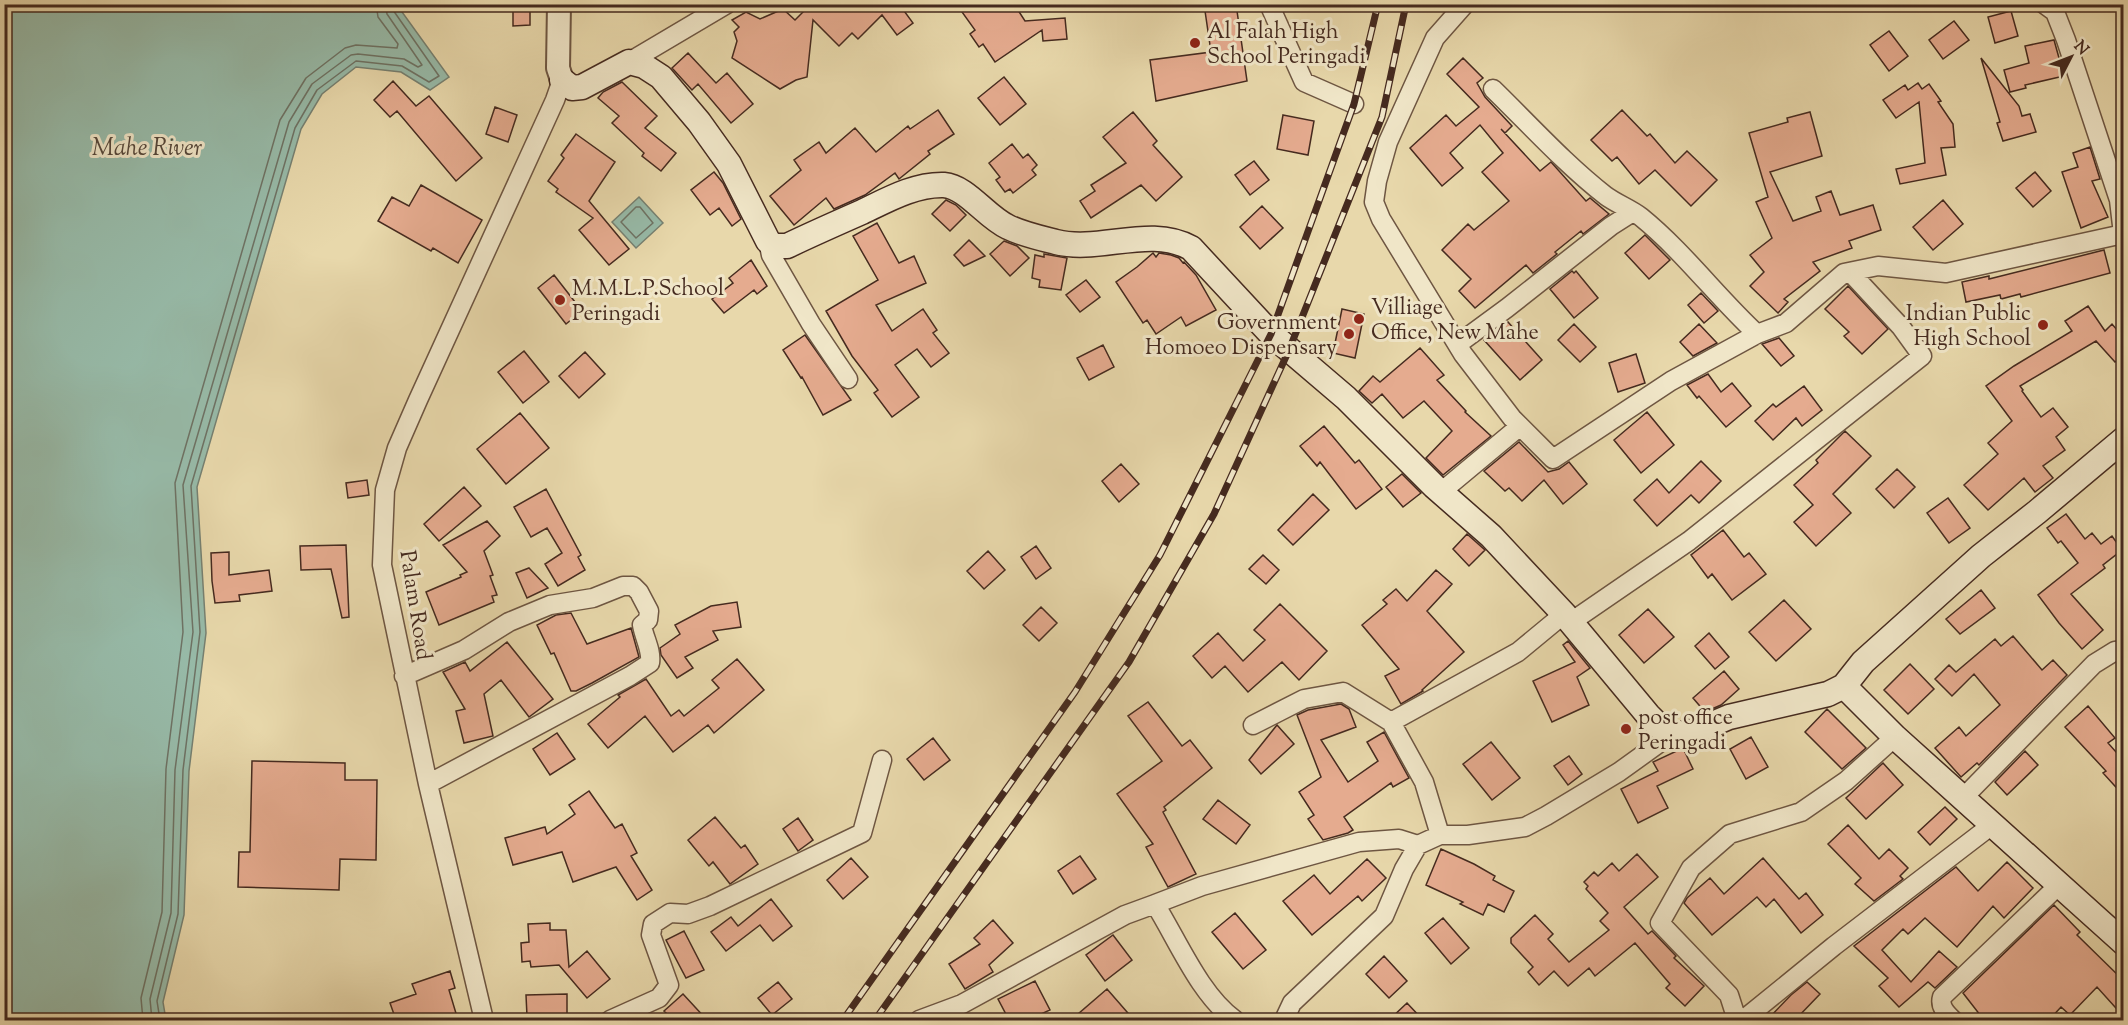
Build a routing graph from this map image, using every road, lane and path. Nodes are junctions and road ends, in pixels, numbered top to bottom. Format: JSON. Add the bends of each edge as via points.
{"nodes":[{"id":1,"x":559,"y":4,"type":"edge"},
{"id":2,"x":727,"y":4,"type":"edge"},
{"id":3,"x":1269,"y":4,"type":"edge"},
{"id":4,"x":1465,"y":4,"type":"edge"},
{"id":5,"x":2044,"y":4,"type":"edge"},
{"id":6,"x":629,"y":62,"type":"junction"},
{"id":7,"x":562,"y":80,"type":"junction"},
{"id":8,"x":1493,"y":89,"type":"dead end"},
{"id":9,"x":1354,"y":104,"type":"dead end"},
{"id":10,"x":2121,"y":199,"type":"edge"},
{"id":11,"x":1633,"y":212,"type":"junction"},
{"id":12,"x":2123,"y":234,"type":"edge"},
{"id":13,"x":768,"y":241,"type":"junction"},
{"id":14,"x":1850,"y":272,"type":"junction"},
{"id":15,"x":1757,"y":334,"type":"junction"},
{"id":16,"x":1458,"y":344,"type":"junction"},
{"id":17,"x":848,"y":379,"type":"dead end"},
{"id":18,"x":1519,"y":427,"type":"junction"},
{"id":19,"x":2124,"y":439,"type":"edge"},
{"id":20,"x":1441,"y":492,"type":"junction"},
{"id":21,"x":1567,"y":618,"type":"junction"},
{"id":22,"x":2124,"y":650,"type":"edge"},
{"id":23,"x":404,"y":676,"type":"junction"},
{"id":24,"x":1844,"y":686,"type":"junction"},
{"id":25,"x":1391,"y":722,"type":"junction"},
{"id":26,"x":1252,"y":725,"type":"dead end"},
{"id":27,"x":1669,"y":736,"type":"junction"},
{"id":28,"x":1895,"y":737,"type":"junction"},
{"id":29,"x":882,"y":760,"type":"dead end"},
{"id":30,"x":428,"y":784,"type":"junction"},
{"id":31,"x":1964,"y":797,"type":"junction"},
{"id":32,"x":1992,"y":825,"type":"junction"},
{"id":33,"x":1440,"y":835,"type":"junction"},
{"id":34,"x":1418,"y":845,"type":"junction"},
{"id":35,"x":2059,"y":885,"type":"junction"},
{"id":36,"x":1155,"y":904,"type":"junction"},
{"id":37,"x":2124,"y":943,"type":"edge"},
{"id":38,"x":484,"y":1020,"type":"edge"},
{"id":39,"x":610,"y":1020,"type":"edge"},
{"id":40,"x":919,"y":1020,"type":"edge"},
{"id":41,"x":1235,"y":1020,"type":"edge"},
{"id":42,"x":1284,"y":1020,"type":"edge"},
{"id":43,"x":1737,"y":1020,"type":"edge"},
{"id":44,"x":1743,"y":1020,"type":"edge"},
{"id":45,"x":1953,"y":1020,"type":"edge"}],
"edges":[{"from":1,"to":7,"type":"street","via":[[558,68]]},
{"from":2,"to":6,"type":"street"},
{"from":3,"to":9,"type":"street","via":[[1304,82]]},
{"from":4,"to":16,"type":"street","via":[[1435,38],[1388,142],[1374,202]]},
{"from":5,"to":10,"type":"street","via":[[2055,12]]},
{"from":6,"to":7,"type":"main road","via":[[582,87],[572,88]]},
{"from":6,"to":13,"type":"main road","via":[[661,77],[699,122],[729,164]]},
{"from":7,"to":23,"type":"street","name":"Palam Road","via":[[418,400],[385,490],[382,565]]},
{"from":8,"to":11,"type":"street","via":[[1559,154],[1607,196]]},
{"from":10,"to":12,"type":"street"},
{"from":11,"to":15,"type":"street","via":[[1692,265]]},
{"from":11,"to":16,"type":"street"},
{"from":12,"to":14,"type":"street","via":[[1946,273],[1878,266]]},
{"from":13,"to":17,"type":"street","via":[[771,255],[811,324]]},
{"from":13,"to":20,"type":"main road","via":[[774,246],[787,246],[904,193],[945,185],[959,189],[1008,228],[1058,243],[1177,240],[1201,257],[1271,334],[1346,398]]},
{"from":14,"to":15,"type":"street","via":[[1786,323]]},
{"from":14,"to":21,"type":"street","via":[[1922,356],[1689,542]]},
{"from":15,"to":18,"type":"street","via":[[1671,381],[1552,459]]},
{"from":16,"to":18,"type":"street"},
{"from":18,"to":20,"type":"street"},
{"from":19,"to":24,"type":"main road","via":[[1981,556],[1863,662]]},
{"from":20,"to":21,"type":"main road","via":[[1491,536]]},
{"from":21,"to":25,"type":"street","via":[[1518,652]]},
{"from":21,"to":27,"type":"main road"},
{"from":22,"to":31,"type":"street","via":[[2094,664]]},
{"from":23,"to":30,"type":"street","name":"Palam Road"},
{"from":23,"to":30,"type":"street","via":[[550,605],[633,586],[650,611],[642,625],[651,653],[650,663]]},
{"from":24,"to":27,"type":"main road","via":[[1818,697],[1729,717],[1696,731]]},
{"from":24,"to":28,"type":"main road"},
{"from":25,"to":26,"type":"street","via":[[1343,692],[1304,699]]},
{"from":25,"to":33,"type":"street","via":[[1424,782]]},
{"from":27,"to":33,"type":"street","via":[[1619,772],[1525,827]]},
{"from":28,"to":31,"type":"main road"},
{"from":28,"to":43,"type":"street","via":[[1846,781],[1801,812],[1730,834],[1691,868],[1660,923],[1729,995]]},
{"from":29,"to":39,"type":"street","via":[[862,834],[710,906],[688,914],[670,913],[653,924],[651,935],[669,985],[659,998]]},
{"from":30,"to":38,"type":"street","name":"Palam Road"},
{"from":31,"to":32,"type":"main road"},
{"from":32,"to":35,"type":"main road"},
{"from":32,"to":44,"type":"street"},
{"from":33,"to":34,"type":"street"},
{"from":34,"to":36,"type":"street","via":[[1399,839],[1359,842],[1202,886]]},
{"from":34,"to":42,"type":"street","via":[[1384,916],[1292,1003]]},
{"from":35,"to":37,"type":"main road"},
{"from":35,"to":45,"type":"street","via":[[1942,997],[1942,1007]]},
{"from":36,"to":40,"type":"street","via":[[1125,915],[962,1004]]},
{"from":36,"to":41,"type":"street","via":[[1196,973],[1224,1012]]}]}
